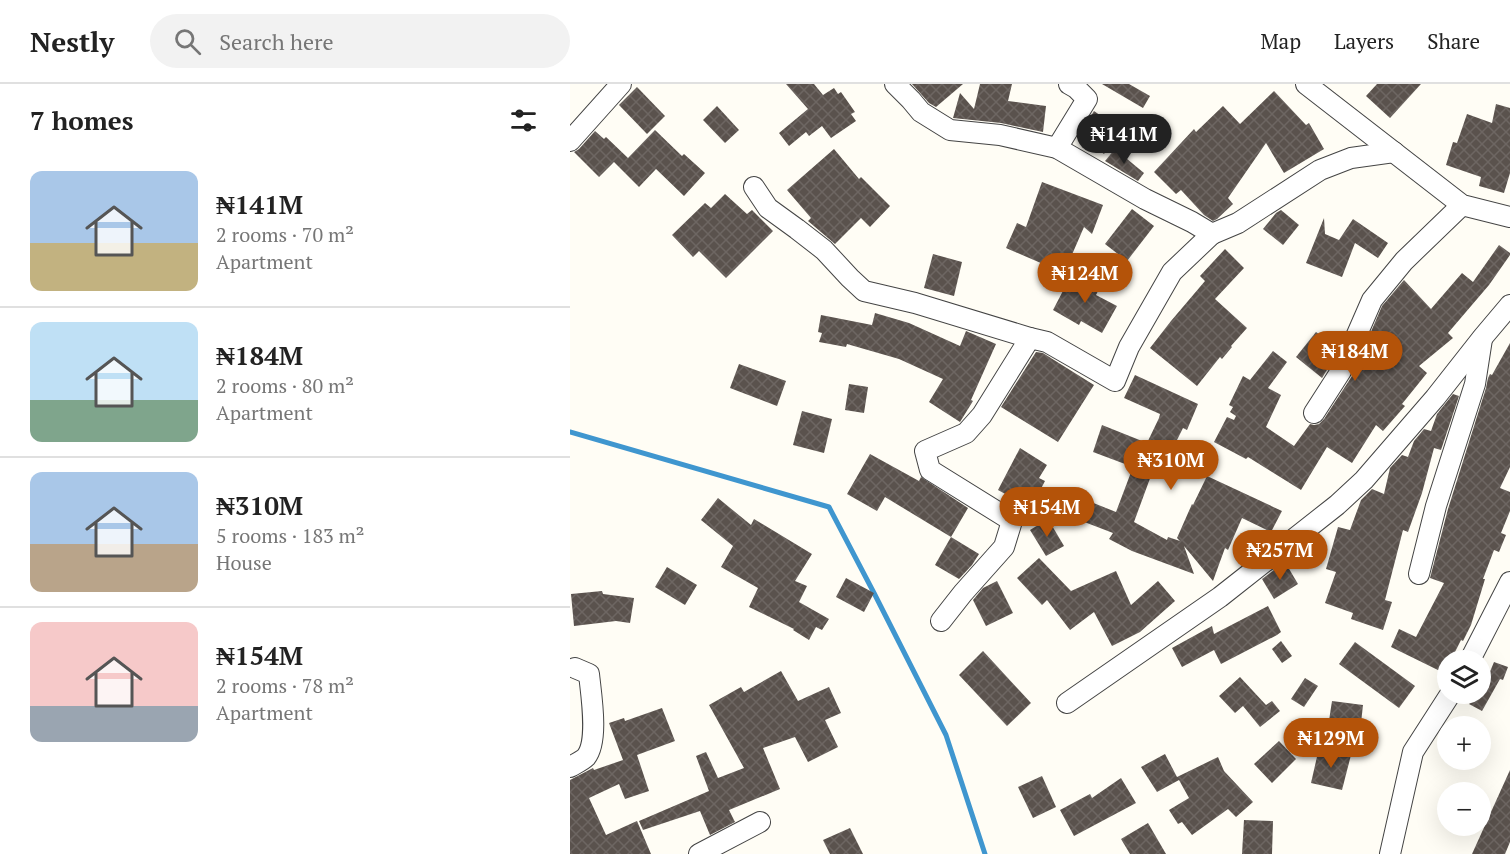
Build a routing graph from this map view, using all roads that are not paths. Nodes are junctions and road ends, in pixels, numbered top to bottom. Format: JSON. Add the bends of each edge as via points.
{"nodes":[{"id":1,"x":621,"y":84,"type":"edge"},
{"id":2,"x":895,"y":84,"type":"edge"},
{"id":3,"x":1070,"y":84,"type":"edge"},
{"id":4,"x":1306,"y":84,"type":"edge"},
{"id":5,"x":570,"y":141,"type":"edge"},
{"id":6,"x":1057,"y":148,"type":"junction"},
{"id":7,"x":1394,"y":152,"type":"junction"},
{"id":8,"x":754,"y":187,"type":"dead end"},
{"id":9,"x":1462,"y":205,"type":"junction"},
{"id":10,"x":1510,"y":218,"type":"edge"},
{"id":11,"x":1212,"y":234,"type":"junction"},
{"id":12,"x":1510,"y":304,"type":"edge"},
{"id":13,"x":1483,"y":336,"type":"junction"},
{"id":14,"x":1030,"y":338,"type":"junction"},
{"id":15,"x":1314,"y":413,"type":"dead end"},
{"id":16,"x":1419,"y":574,"type":"dead end"},
{"id":17,"x":1510,"y":582,"type":"edge"},
{"id":18,"x":941,"y":621,"type":"dead end"},
{"id":19,"x":1475,"y":650,"type":"edge"},
{"id":20,"x":575,"y":668,"type":"dead end"},
{"id":21,"x":1066,"y":703,"type":"dead end"},
{"id":22,"x":1444,"y":704,"type":"edge"},
{"id":23,"x":570,"y":767,"type":"edge"},
{"id":24,"x":760,"y":822,"type":"dead end"},
{"id":25,"x":699,"y":854,"type":"edge"},
{"id":26,"x":1390,"y":854,"type":"edge"}],
"edges":[{"from":1,"to":5,"type":"street"},
{"from":2,"to":6,"type":"street","via":[[921,112],[950,130],[1000,135]]},
{"from":3,"to":6,"type":"street","via":[[1087,99]]},
{"from":4,"to":7,"type":"street"},
{"from":6,"to":11,"type":"street"},
{"from":7,"to":9,"type":"street"},
{"from":7,"to":11,"type":"street","via":[[1351,158],[1320,170],[1238,223]]},
{"from":8,"to":14,"type":"street","via":[[768,208],[824,250],[864,291]]},
{"from":9,"to":10,"type":"street"},
{"from":9,"to":15,"type":"street","via":[[1404,261],[1372,300],[1341,371]]},
{"from":11,"to":14,"type":"street","via":[[1172,272],[1129,347],[1115,381],[1047,342]]},
{"from":12,"to":13,"type":"street"},
{"from":13,"to":16,"type":"street","via":[[1474,384]]},
{"from":13,"to":21,"type":"street","via":[[1435,398],[1337,506],[1220,597]]},
{"from":14,"to":18,"type":"street","via":[[982,415],[966,433],[925,451],[930,470],[1011,521],[1004,547]]},
{"from":17,"to":19,"type":"street"},
{"from":20,"to":23,"type":"street","via":[[589,674],[594,718],[590,749],[585,758]]},
{"from":22,"to":26,"type":"street","via":[[1413,752]]},
{"from":24,"to":25,"type":"street"}]}
